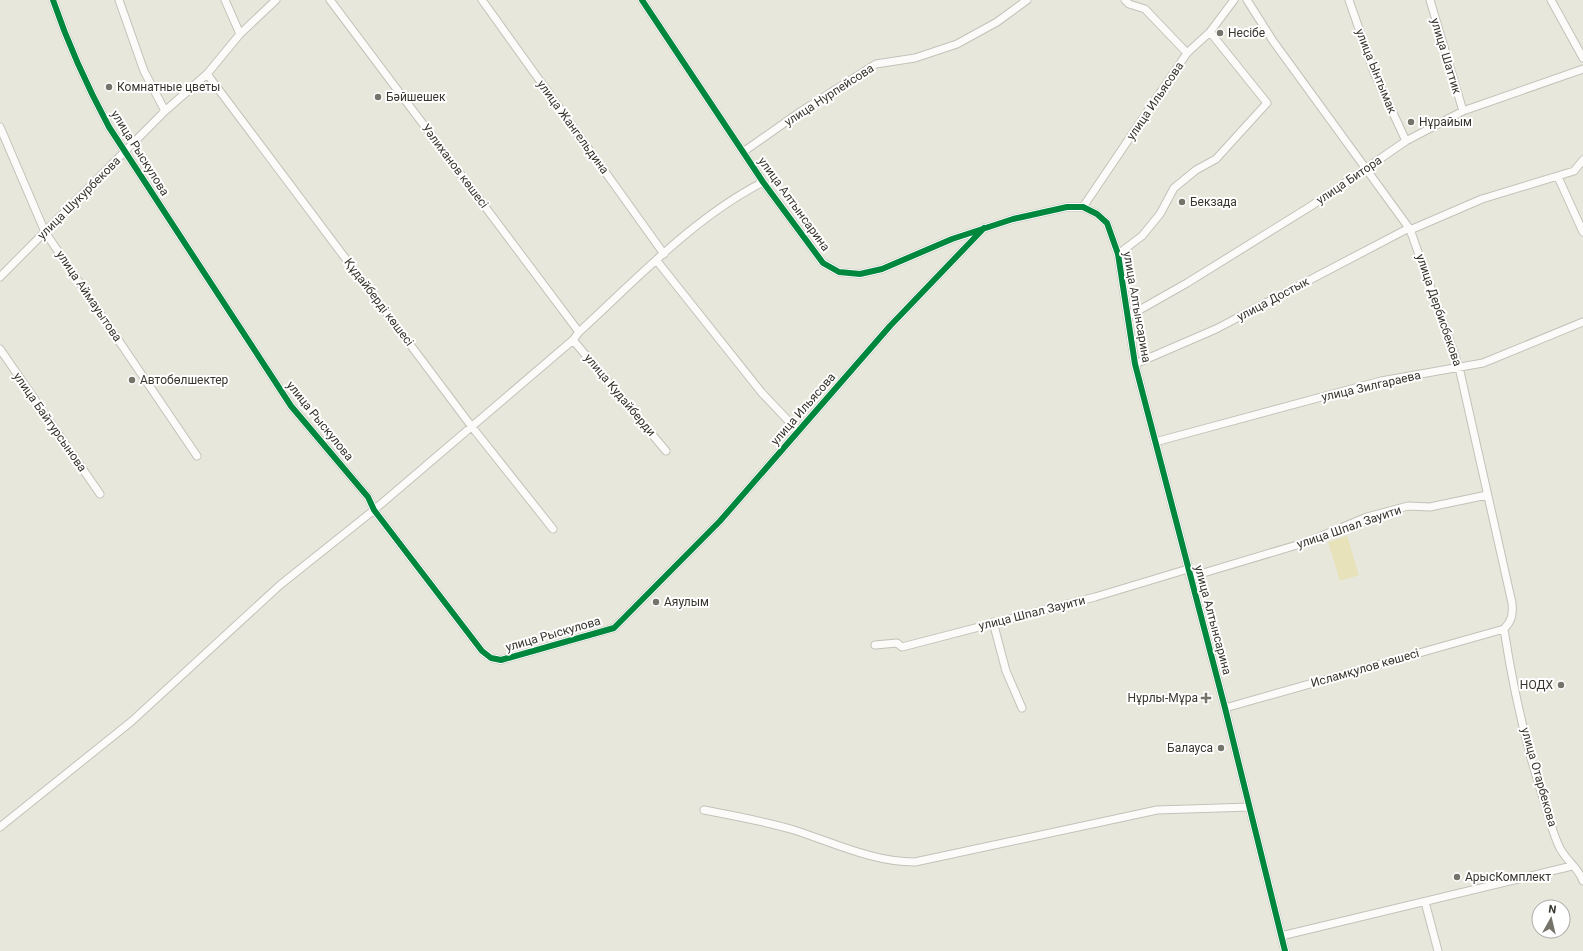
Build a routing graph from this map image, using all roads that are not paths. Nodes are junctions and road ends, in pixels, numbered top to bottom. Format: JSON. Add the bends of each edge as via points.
{"nodes":[{"id":1,"x":53,"y":0,"type":"edge"},
{"id":2,"x":119,"y":0,"type":"edge"},
{"id":3,"x":225,"y":0,"type":"edge"},
{"id":4,"x":276,"y":0,"type":"edge"},
{"id":5,"x":330,"y":0,"type":"edge"},
{"id":6,"x":482,"y":0,"type":"edge"},
{"id":7,"x":642,"y":0,"type":"edge"},
{"id":8,"x":1027,"y":0,"type":"edge"},
{"id":9,"x":1125,"y":0,"type":"edge"},
{"id":10,"x":1234,"y":0,"type":"edge"},
{"id":11,"x":1247,"y":0,"type":"edge"},
{"id":12,"x":1349,"y":0,"type":"edge"},
{"id":13,"x":1430,"y":0,"type":"edge"},
{"id":14,"x":1551,"y":0,"type":"edge"},
{"id":15,"x":1210,"y":32,"type":"junction"},
{"id":16,"x":240,"y":34,"type":"junction"},
{"id":17,"x":1187,"y":53,"type":"junction"},
{"id":18,"x":1583,"y":58,"type":"edge"},
{"id":19,"x":1583,"y":69,"type":"edge"},
{"id":20,"x":207,"y":74,"type":"junction"},
{"id":21,"x":165,"y":111,"type":"junction"},
{"id":22,"x":1463,"y":111,"type":"junction"},
{"id":23,"x":0,"y":126,"type":"edge"},
{"id":24,"x":1406,"y":141,"type":"junction"},
{"id":25,"x":126,"y":152,"type":"junction"},
{"id":26,"x":743,"y":152,"type":"junction"},
{"id":27,"x":1583,"y":160,"type":"edge"},
{"id":28,"x":1366,"y":169,"type":"junction"},
{"id":29,"x":1558,"y":177,"type":"junction"},
{"id":30,"x":763,"y":182,"type":"junction"},
{"id":31,"x":1083,"y":207,"type":"junction"},
{"id":32,"x":984,"y":228,"type":"junction"},
{"id":33,"x":1409,"y":229,"type":"junction"},
{"id":34,"x":45,"y":232,"type":"junction"},
{"id":35,"x":1583,"y":232,"type":"edge"},
{"id":36,"x":664,"y":254,"type":"junction"},
{"id":37,"x":1118,"y":254,"type":"junction"},
{"id":38,"x":657,"y":261,"type":"junction"},
{"id":39,"x":0,"y":277,"type":"edge"},
{"id":40,"x":1127,"y":317,"type":"junction"},
{"id":41,"x":1583,"y":322,"type":"edge"},
{"id":42,"x":579,"y":332,"type":"junction"},
{"id":43,"x":573,"y":340,"type":"junction"},
{"id":44,"x":0,"y":349,"type":"edge"},
{"id":45,"x":1135,"y":364,"type":"junction"},
{"id":46,"x":1459,"y":367,"type":"junction"},
{"id":47,"x":472,"y":427,"type":"junction"},
{"id":48,"x":798,"y":431,"type":"junction"},
{"id":49,"x":1155,"y":442,"type":"junction"},
{"id":50,"x":666,"y":451,"type":"dead end"},
{"id":51,"x":197,"y":456,"type":"dead end"},
{"id":52,"x":100,"y":494,"type":"dead end"},
{"id":53,"x":1487,"y":494,"type":"junction"},
{"id":54,"x":374,"y":510,"type":"junction"},
{"id":55,"x":553,"y":529,"type":"dead end"},
{"id":56,"x":1188,"y":569,"type":"junction"},
{"id":57,"x":1190,"y":577,"type":"junction"},
{"id":58,"x":638,"y":605,"type":"joint"},
{"id":59,"x":993,"y":622,"type":"junction"},
{"id":60,"x":1504,"y":629,"type":"junction"},
{"id":61,"x":875,"y":645,"type":"dead end"},
{"id":62,"x":1022,"y":708,"type":"dead end"},
{"id":63,"x":1225,"y":708,"type":"junction"},
{"id":64,"x":1250,"y":807,"type":"junction"},
{"id":65,"x":704,"y":810,"type":"dead end"},
{"id":66,"x":0,"y":827,"type":"edge"},
{"id":67,"x":1572,"y":866,"type":"junction"},
{"id":68,"x":1583,"y":880,"type":"edge"},
{"id":69,"x":1425,"y":902,"type":"junction"},
{"id":70,"x":1281,"y":936,"type":"junction"},
{"id":71,"x":1285,"y":951,"type":"edge"},
{"id":72,"x":1438,"y":951,"type":"edge"}],
"edges":[{"from":1,"to":25,"type":"street","name":"улица Рыскулова","via":[[63,30],[93,97]]},
{"from":2,"to":21,"type":"street","via":[[144,71]]},
{"from":3,"to":16,"type":"street"},
{"from":4,"to":16,"type":"street","name":"улица Шукурбекова"},
{"from":5,"to":42,"type":"street","name":"Уәлиханов көшесі"},
{"from":6,"to":36,"type":"street","name":"улица Жангельдина"},
{"from":7,"to":26,"type":"street","name":"улица Алтынсарина"},
{"from":8,"to":26,"type":"street","name":"улица Нурпейсова","via":[[997,22],[957,44],[916,58],[876,64]]},
{"from":9,"to":17,"type":"street","via":[[1129,4],[1146,9]]},
{"from":10,"to":15,"type":"street","name":"улица Ильясова"},
{"from":11,"to":28,"type":"street","name":"улица Дербисбекова","via":[[1273,41]]},
{"from":12,"to":24,"type":"street","name":"улица Ынтымак","via":[[1374,72]]},
{"from":13,"to":22,"type":"street","name":"улица Шаттик"},
{"from":14,"to":18,"type":"street"},
{"from":15,"to":17,"type":"street","name":"улица Ильясова"},
{"from":15,"to":37,"type":"street","via":[[1267,103],[1216,159],[1196,170],[1174,188],[1160,214],[1142,236]]},
{"from":16,"to":20,"type":"street","name":"улица Шукурбекова"},
{"from":17,"to":31,"type":"street","name":"улица Ильясова"},
{"from":19,"to":22,"type":"street","name":"улица Битора"},
{"from":20,"to":21,"type":"street","name":"улица Шукурбекова"},
{"from":20,"to":47,"type":"street","name":"Құдайберді көшесі"},
{"from":21,"to":25,"type":"street","name":"улица Шукурбекова"},
{"from":22,"to":24,"type":"street","name":"улица Битора"},
{"from":23,"to":34,"type":"street","name":"улица Аймауытова"},
{"from":24,"to":28,"type":"street","name":"улица Битора"},
{"from":25,"to":34,"type":"street","name":"улица Шукурбекова"},
{"from":25,"to":54,"type":"street","name":"улица Рыскулова","via":[[291,406],[368,498]]},
{"from":26,"to":30,"type":"street","name":"улица Алтынсарина"},
{"from":27,"to":29,"type":"street","name":"улица Достык","via":[[1574,171]]},
{"from":28,"to":33,"type":"street","name":"улица Дербисбекова"},
{"from":28,"to":40,"type":"street","name":"улица Битора","via":[[1187,283]]},
{"from":29,"to":33,"type":"street","name":"улица Достык","via":[[1482,199]]},
{"from":29,"to":35,"type":"street"},
{"from":30,"to":32,"type":"street","name":"улица Алтынсарина","via":[[823,263],[839,272],[860,274],[882,269],[952,238]]},
{"from":30,"to":36,"type":"street","via":[[740,194]]},
{"from":31,"to":32,"type":"street","name":"улица Алтынсарина","via":[[1067,206]]},
{"from":31,"to":37,"type":"street","name":"улица Алтынсарина","via":[[1107,223]]},
{"from":32,"to":48,"type":"street","name":"улица Ильясова","via":[[888,327]]},
{"from":33,"to":45,"type":"street","name":"улица Достык","via":[[1216,329]]},
{"from":33,"to":46,"type":"street","name":"улица Дербисбекова"},
{"from":34,"to":39,"type":"street","name":"улица Шукурбекова"},
{"from":34,"to":51,"type":"street","name":"улица Аймауытова"},
{"from":36,"to":38,"type":"street"},
{"from":37,"to":40,"type":"street","name":"улица Алтынсарина"},
{"from":38,"to":42,"type":"street"},
{"from":38,"to":48,"type":"street","via":[[762,393]]},
{"from":40,"to":45,"type":"street","name":"улица Алтынсарина"},
{"from":41,"to":46,"type":"street","name":"улица Зилгараева","via":[[1483,363]]},
{"from":42,"to":43,"type":"street"},
{"from":43,"to":47,"type":"street"},
{"from":43,"to":50,"type":"street","name":"улица Кудайберди"},
{"from":44,"to":52,"type":"street","name":"улица Байтурсынова"},
{"from":45,"to":49,"type":"street","name":"улица Алтынсарина"},
{"from":46,"to":49,"type":"street","name":"улица Зилгараева","via":[[1381,382]]},
{"from":46,"to":53,"type":"street","name":"улица Дербисбекова"},
{"from":47,"to":54,"type":"street"},
{"from":47,"to":55,"type":"street","name":"Құдайберді көшесі"},
{"from":48,"to":58,"type":"street","name":"улица Ильясова","via":[[720,521]]},
{"from":49,"to":56,"type":"street","name":"улица Алтынсарина"},
{"from":53,"to":57,"type":"street","name":"улица Шпал Зауити","via":[[1430,507],[1408,506],[1374,515],[1308,542]]},
{"from":53,"to":60,"type":"street","name":"улица Дербисбекова","via":[[1512,603],[1513,615]]},
{"from":54,"to":58,"type":"street","name":"улица Рыскулова","via":[[466,631],[491,658],[501,660],[614,628]]},
{"from":54,"to":66,"type":"street","via":[[280,585],[132,721]]},
{"from":56,"to":57,"type":"street","name":"улица Алтынсарина"},
{"from":56,"to":59,"type":"street","name":"улица Шпал Зауити","via":[[1095,598]]},
{"from":57,"to":63,"type":"street","name":"улица Алтынсарина"},
{"from":59,"to":61,"type":"street","name":"улица Шпал Зауити","via":[[902,646],[897,643]]},
{"from":59,"to":62,"type":"street","via":[[1006,672]]},
{"from":60,"to":63,"type":"street","name":"Исламқулов көшесі"},
{"from":60,"to":67,"type":"street","name":"улица Отарбекова","via":[[1537,779],[1558,844]]},
{"from":63,"to":64,"type":"street","name":"улица Алтынсарина"},
{"from":64,"to":65,"type":"street","via":[[1157,810],[915,862],[896,862],[873,857],[758,819]]},
{"from":64,"to":70,"type":"street","name":"улица Алтынсарина"},
{"from":67,"to":68,"type":"street","name":"улица Отарбекова","via":[[1580,870]]},
{"from":67,"to":69,"type":"street"},
{"from":69,"to":70,"type":"street"},
{"from":69,"to":72,"type":"street"},
{"from":70,"to":71,"type":"street","name":"улица Алтынсарина"}]}
